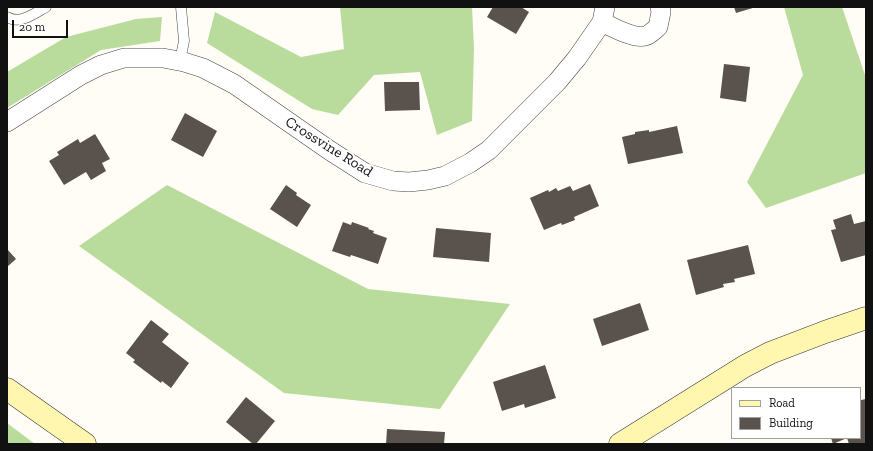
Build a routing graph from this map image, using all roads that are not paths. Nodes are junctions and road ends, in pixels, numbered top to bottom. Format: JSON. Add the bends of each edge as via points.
{"nodes":[{"id":1,"x":46,"y":7,"type":"edge"},
{"id":2,"x":181,"y":7,"type":"edge"},
{"id":3,"x":660,"y":7,"type":"edge"},
{"id":4,"x":604,"y":15,"type":"edge"},
{"id":5,"x":7,"y":17,"type":"edge"},
{"id":6,"x":180,"y":61,"type":"junction"},
{"id":7,"x":7,"y":122,"type":"edge"},
{"id":8,"x":866,"y":318,"type":"edge"},
{"id":9,"x":11,"y":391,"type":"edge"},
{"id":10,"x":85,"y":444,"type":"edge"},
{"id":11,"x":620,"y":444,"type":"edge"}],
"edges":[{"from":1,"to":5,"type":"lane","via":[[26,19]]},
{"from":2,"to":6,"type":"lane","via":[[184,41]]},
{"from":3,"to":4,"type":"street","via":[[658,27],[646,36],[631,35]]},
{"from":4,"to":6,"type":"street","name":"Crossvine Road","via":[[577,58],[557,82],[490,150],[470,164],[445,176],[428,180],[393,181],[365,173],[234,84],[203,68]]},
{"from":6,"to":7,"type":"street","name":"Crossvine Road","via":[[163,58],[124,58],[101,66]]},
{"from":8,"to":11,"type":"street","via":[[770,353]]},
{"from":9,"to":10,"type":"street"}]}
